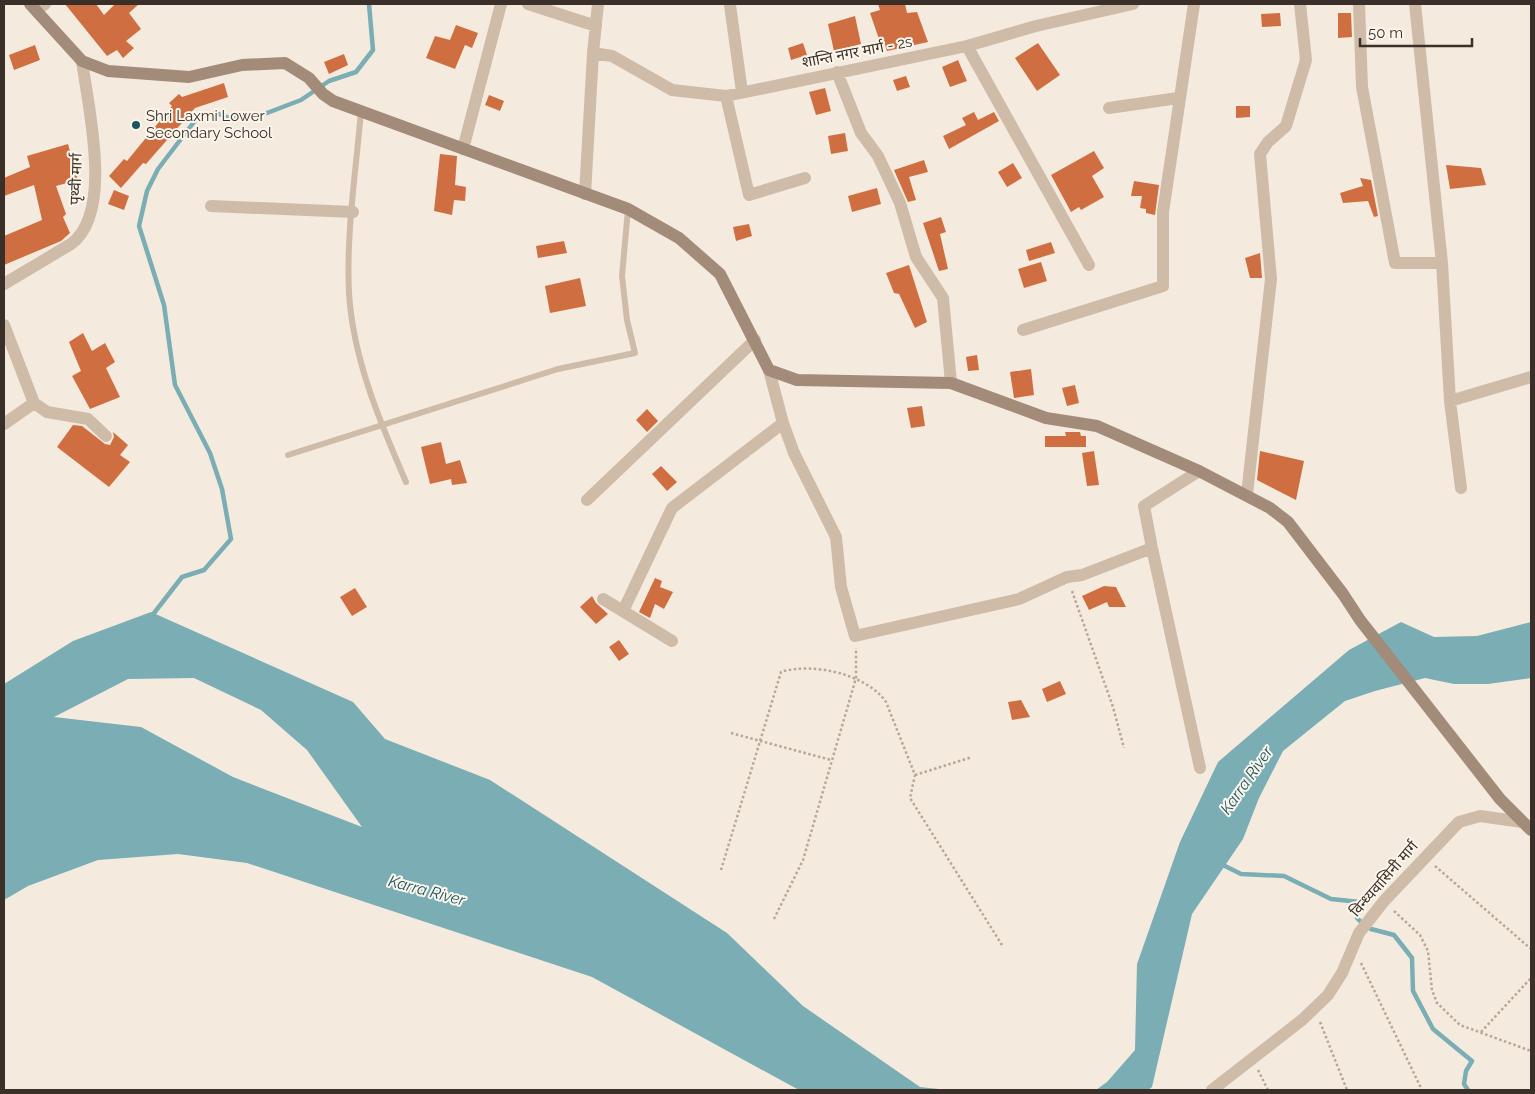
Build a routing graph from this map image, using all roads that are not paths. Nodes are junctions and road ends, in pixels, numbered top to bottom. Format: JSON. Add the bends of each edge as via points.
{"nodes":[{"id":1,"x":501,"y":4,"type":"edge"},
{"id":2,"x":528,"y":4,"type":"edge"},
{"id":3,"x":598,"y":4,"type":"edge"},
{"id":4,"x":1133,"y":4,"type":"edge"},
{"id":5,"x":1194,"y":4,"type":"edge"},
{"id":6,"x":1300,"y":4,"type":"edge"},
{"id":7,"x":1359,"y":4,"type":"edge"},
{"id":8,"x":1416,"y":4,"type":"edge"},
{"id":9,"x":730,"y":5,"type":"edge"},
{"id":10,"x":38,"y":6,"type":"edge"},
{"id":11,"x":596,"y":26,"type":"junction"},
{"id":12,"x":967,"y":46,"type":"junction"},
{"id":13,"x":593,"y":52,"type":"junction"},
{"id":14,"x":82,"y":61,"type":"junction"},
{"id":15,"x":836,"y":72,"type":"junction"},
{"id":16,"x":742,"y":92,"type":"junction"},
{"id":17,"x":726,"y":96,"type":"junction"},
{"id":18,"x":1178,"y":98,"type":"junction"},
{"id":19,"x":1109,"y":108,"type":"dead end"},
{"id":20,"x":361,"y":111,"type":"junction"},
{"id":21,"x":463,"y":148,"type":"junction"},
{"id":22,"x":805,"y":178,"type":"dead end"},
{"id":23,"x":585,"y":194,"type":"junction"},
{"id":24,"x":211,"y":206,"type":"dead end"},
{"id":25,"x":628,"y":210,"type":"junction"},
{"id":26,"x":353,"y":212,"type":"junction"},
{"id":27,"x":1442,"y":263,"type":"junction"},
{"id":28,"x":1089,"y":265,"type":"dead end"},
{"id":29,"x":4,"y":284,"type":"edge"},
{"id":30,"x":4,"y":325,"type":"edge"},
{"id":31,"x":1023,"y":330,"type":"dead end"},
{"id":32,"x":755,"y":340,"type":"junction"},
{"id":33,"x":769,"y":370,"type":"junction"},
{"id":34,"x":1531,"y":377,"type":"edge"},
{"id":35,"x":952,"y":383,"type":"junction"},
{"id":36,"x":1450,"y":401,"type":"junction"},
{"id":37,"x":34,"y":402,"type":"junction"},
{"id":38,"x":783,"y":423,"type":"junction"},
{"id":39,"x":4,"y":424,"type":"edge"},
{"id":40,"x":382,"y":426,"type":"junction"},
{"id":41,"x":106,"y":436,"type":"dead end"},
{"id":42,"x":288,"y":455,"type":"dead end"},
{"id":43,"x":1199,"y":471,"type":"junction"},
{"id":44,"x":406,"y":482,"type":"dead end"},
{"id":45,"x":1461,"y":488,"type":"dead end"},
{"id":46,"x":1247,"y":494,"type":"junction"},
{"id":47,"x":587,"y":500,"type":"dead end"},
{"id":48,"x":1152,"y":548,"type":"junction"},
{"id":49,"x":603,"y":598,"type":"dead end"},
{"id":50,"x":623,"y":611,"type":"junction"},
{"id":51,"x":672,"y":641,"type":"dead end"},
{"id":52,"x":1200,"y":768,"type":"dead end"},
{"id":53,"x":1527,"y":826,"type":"edge"},
{"id":54,"x":1212,"y":1090,"type":"edge"}],
"edges":[{"from":1,"to":21,"type":"street"},
{"from":2,"to":11,"type":"street"},
{"from":3,"to":11,"type":"street"},
{"from":4,"to":12,"type":"street","name":"शान्ति नगर मार्ग - 2s"},
{"from":5,"to":18,"type":"street"},
{"from":6,"to":46,"type":"street","via":[[1306,60],[1286,126],[1260,154],[1271,279]]},
{"from":7,"to":27,"type":"street","via":[[1362,87],[1395,263]]},
{"from":8,"to":27,"type":"street"},
{"from":9,"to":16,"type":"street"},
{"from":10,"to":14,"type":"main road"},
{"from":11,"to":13,"type":"street"},
{"from":12,"to":15,"type":"street","name":"शान्ति नगर मार्ग - 2s"},
{"from":12,"to":28,"type":"street"},
{"from":13,"to":17,"type":"street","name":"शान्ति नगर मार्ग - 2s","via":[[612,56],[672,90]]},
{"from":13,"to":23,"type":"street"},
{"from":14,"to":20,"type":"main road","via":[[108,71],[189,77],[242,65],[285,63],[309,78],[333,101]]},
{"from":14,"to":29,"type":"street","name":"पृथ्वी मार्ग","via":[[95,152],[95,202],[87,227],[81,238]]},
{"from":15,"to":16,"type":"street","name":"शान्ति नगर मार्ग - 2s"},
{"from":15,"to":35,"type":"street","via":[[861,133],[878,156],[900,203],[916,257],[943,298]]},
{"from":16,"to":17,"type":"street","name":"शान्ति नगर मार्ग - 2s"},
{"from":17,"to":22,"type":"street","via":[[749,195]]},
{"from":18,"to":19,"type":"street"},
{"from":18,"to":31,"type":"street","via":[[1163,212],[1163,286]]},
{"from":20,"to":21,"type":"main road"},
{"from":20,"to":26,"type":"lane"},
{"from":21,"to":23,"type":"main road"},
{"from":23,"to":25,"type":"main road"},
{"from":24,"to":26,"type":"street"},
{"from":25,"to":32,"type":"main road","via":[[679,238],[720,274]]},
{"from":25,"to":40,"type":"lane","via":[[622,276],[635,353],[558,369]]},
{"from":26,"to":40,"type":"lane","via":[[350,294],[360,360]]},
{"from":27,"to":36,"type":"street"},
{"from":30,"to":37,"type":"street"},
{"from":32,"to":33,"type":"main road"},
{"from":32,"to":47,"type":"street"},
{"from":33,"to":35,"type":"main road","via":[[797,380]]},
{"from":33,"to":38,"type":"street"},
{"from":34,"to":36,"type":"street"},
{"from":35,"to":43,"type":"main road","via":[[1046,418],[1097,426]]},
{"from":36,"to":45,"type":"street"},
{"from":37,"to":39,"type":"street"},
{"from":37,"to":41,"type":"street","via":[[46,412],[88,419]]},
{"from":38,"to":48,"type":"street","via":[[794,453],[836,537],[841,587],[856,636],[1019,600],[1067,577],[1082,575]]},
{"from":38,"to":50,"type":"street","via":[[672,508]]},
{"from":40,"to":42,"type":"lane"},
{"from":40,"to":44,"type":"lane"},
{"from":43,"to":46,"type":"main road"},
{"from":43,"to":48,"type":"street","via":[[1144,506]]},
{"from":46,"to":53,"type":"main road","via":[[1288,522],[1500,799]]},
{"from":48,"to":52,"type":"street"},
{"from":49,"to":50,"type":"street"},
{"from":50,"to":51,"type":"street"},
{"from":53,"to":54,"type":"street","name":"विन्ध्यवासिनी मार्ग","via":[[1480,816],[1459,822],[1384,901],[1359,933],[1342,974],[1328,995]]}]}
